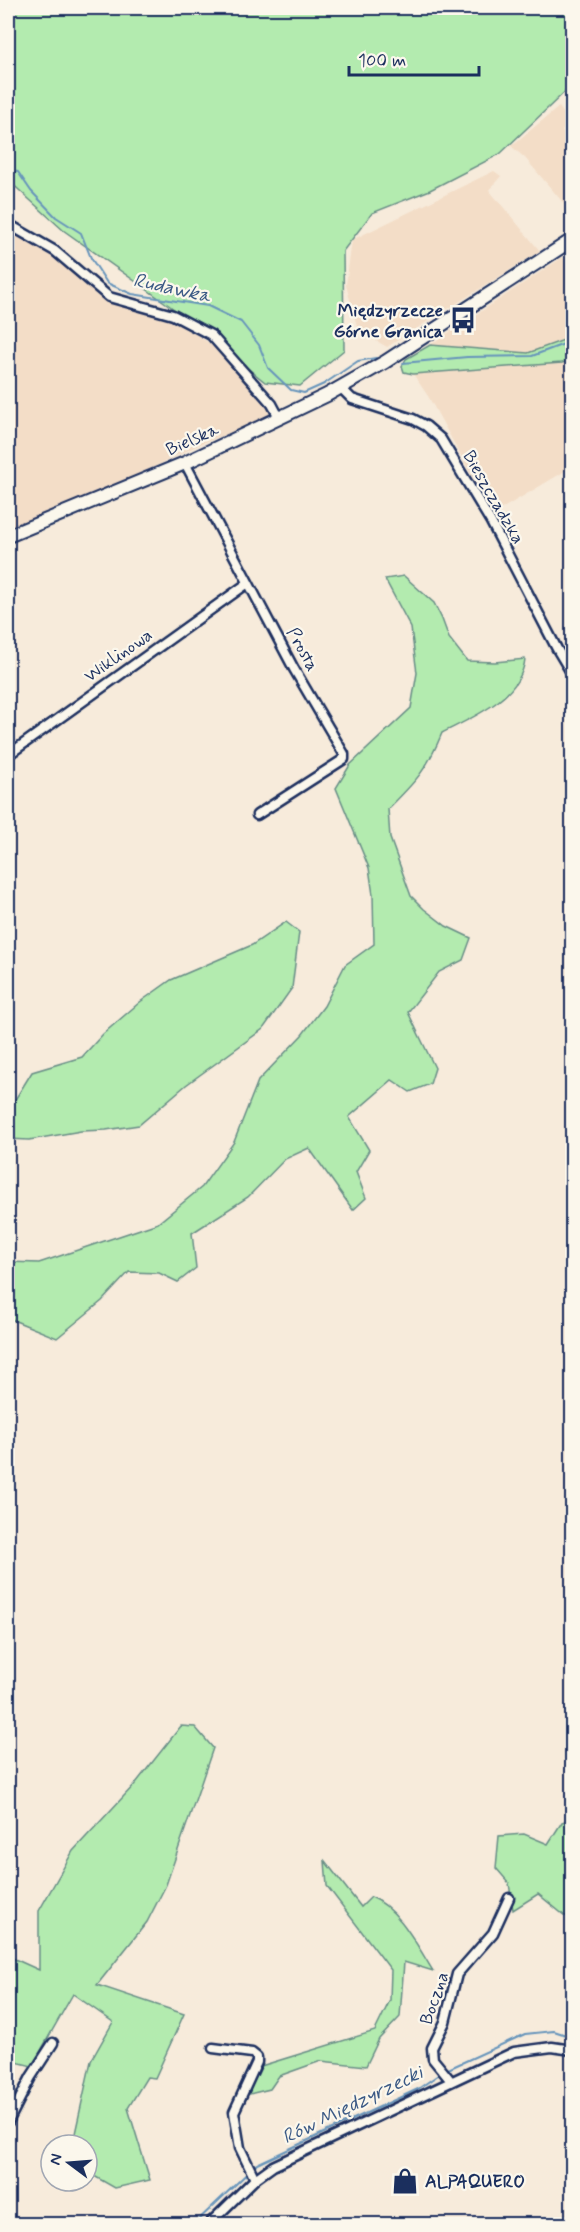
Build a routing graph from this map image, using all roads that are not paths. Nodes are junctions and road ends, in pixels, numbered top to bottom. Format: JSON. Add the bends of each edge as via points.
{"nodes":[{"id":1,"x":8,"y":224,"type":"edge"},
{"id":2,"x":573,"y":240,"type":"edge"},
{"id":3,"x":340,"y":388,"type":"junction"},
{"id":4,"x":280,"y":419,"type":"junction"},
{"id":5,"x":185,"y":463,"type":"junction"},
{"id":6,"x":8,"y":536,"type":"edge"},
{"id":7,"x":248,"y":583,"type":"junction"},
{"id":8,"x":573,"y":674,"type":"edge"},
{"id":9,"x":8,"y":754,"type":"edge"},
{"id":10,"x":257,"y":814,"type":"dead end"},
{"id":11,"x":509,"y":1898,"type":"dead end"},
{"id":12,"x":53,"y":2043,"type":"dead end"},
{"id":13,"x":213,"y":2048,"type":"dead end"},
{"id":14,"x":573,"y":2050,"type":"edge"},
{"id":15,"x":449,"y":2079,"type":"junction"},
{"id":16,"x":8,"y":2122,"type":"edge"},
{"id":17,"x":254,"y":2177,"type":"junction"},
{"id":18,"x":209,"y":2224,"type":"edge"}],
"edges":[{"from":1,"to":4,"type":"street","via":[[55,251],[109,297],[173,315],[211,335],[272,404]]},
{"from":2,"to":3,"type":"street","name":"Bielska"},
{"from":3,"to":4,"type":"street","name":"Bielska"},
{"from":3,"to":8,"type":"street","name":"Bieszczadzka","via":[[352,399],[426,426],[441,439]]},
{"from":4,"to":5,"type":"street","name":"Bielska"},
{"from":5,"to":6,"type":"street","name":"Bielska"},
{"from":5,"to":7,"type":"street","name":"Prosta"},
{"from":7,"to":9,"type":"street","name":"Wiklinowa"},
{"from":7,"to":10,"type":"street","name":"Prosta","via":[[344,754],[344,759]]},
{"from":11,"to":15,"type":"street","name":"Boczna","via":[[493,1933],[457,1974],[445,2022],[432,2048],[433,2059]]},
{"from":12,"to":16,"type":"street"},
{"from":13,"to":17,"type":"street","via":[[257,2057],[234,2112],[240,2148]]},
{"from":14,"to":15,"type":"street","via":[[552,2047],[514,2052]]},
{"from":15,"to":17,"type":"street"},
{"from":17,"to":18,"type":"street"}]}
